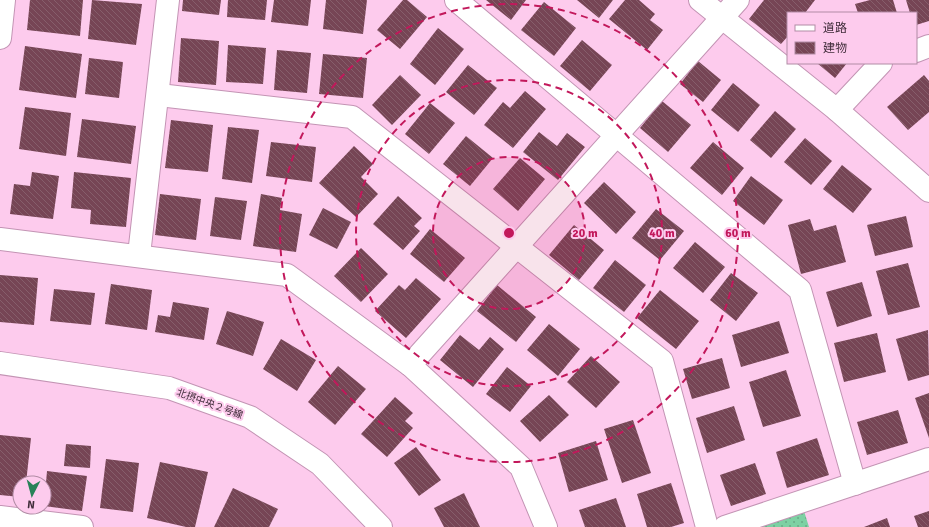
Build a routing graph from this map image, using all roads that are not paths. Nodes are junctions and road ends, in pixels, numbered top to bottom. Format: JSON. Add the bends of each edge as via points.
{"nodes":[{"id":1,"x":4,"y":0,"type":"edge"},
{"id":2,"x":168,"y":0,"type":"edge"},
{"id":3,"x":456,"y":0,"type":"edge"},
{"id":4,"x":700,"y":0,"type":"edge"},
{"id":5,"x":738,"y":0,"type":"edge"},
{"id":6,"x":722,"y":18,"type":"junction"},
{"id":7,"x":0,"y":38,"type":"edge"},
{"id":8,"x":929,"y":46,"type":"edge"},
{"id":9,"x":917,"y":51,"type":"edge"},
{"id":10,"x":880,"y":64,"type":"edge"},
{"id":11,"x":159,"y":95,"type":"junction"},
{"id":12,"x":837,"y":110,"type":"junction"},
{"id":13,"x":617,"y":136,"type":"junction"},
{"id":14,"x":929,"y":191,"type":"edge"},
{"id":15,"x":0,"y":238,"type":"edge"},
{"id":16,"x":516,"y":247,"type":"junction"},
{"id":17,"x":139,"y":255,"type":"junction"},
{"id":18,"x":0,"y":364,"type":"edge"},
{"id":19,"x":410,"y":365,"type":"junction"},
{"id":20,"x":929,"y":458,"type":"edge"},
{"id":21,"x":855,"y":484,"type":"junction"},
{"id":22,"x":0,"y":517,"type":"edge"},
{"id":23,"x":82,"y":527,"type":"edge"},
{"id":24,"x":381,"y":527,"type":"edge"},
{"id":25,"x":546,"y":527,"type":"edge"},
{"id":26,"x":707,"y":527,"type":"edge"},
{"id":27,"x":725,"y":527,"type":"edge"}],
"edges":[{"from":1,"to":7,"type":"street"},
{"from":2,"to":11,"type":"street"},
{"from":3,"to":13,"type":"street"},
{"from":4,"to":6,"type":"street"},
{"from":5,"to":6,"type":"street"},
{"from":6,"to":12,"type":"street"},
{"from":6,"to":13,"type":"street"},
{"from":8,"to":9,"type":"street"},
{"from":10,"to":12,"type":"street"},
{"from":11,"to":16,"type":"street","via":[[352,118]]},
{"from":11,"to":17,"type":"street"},
{"from":12,"to":14,"type":"street"},
{"from":13,"to":16,"type":"street"},
{"from":13,"to":21,"type":"street","via":[[800,290]]},
{"from":15,"to":17,"type":"street"},
{"from":16,"to":19,"type":"street"},
{"from":16,"to":26,"type":"street","via":[[662,361]]},
{"from":17,"to":19,"type":"street","via":[[287,275]]},
{"from":18,"to":24,"type":"street","name":"北摂中央２号線","via":[[169,388],[250,417],[320,464]]},
{"from":19,"to":25,"type":"street","via":[[521,467]]},
{"from":20,"to":21,"type":"street"},
{"from":21,"to":27,"type":"street"},
{"from":22,"to":23,"type":"street"}]}
